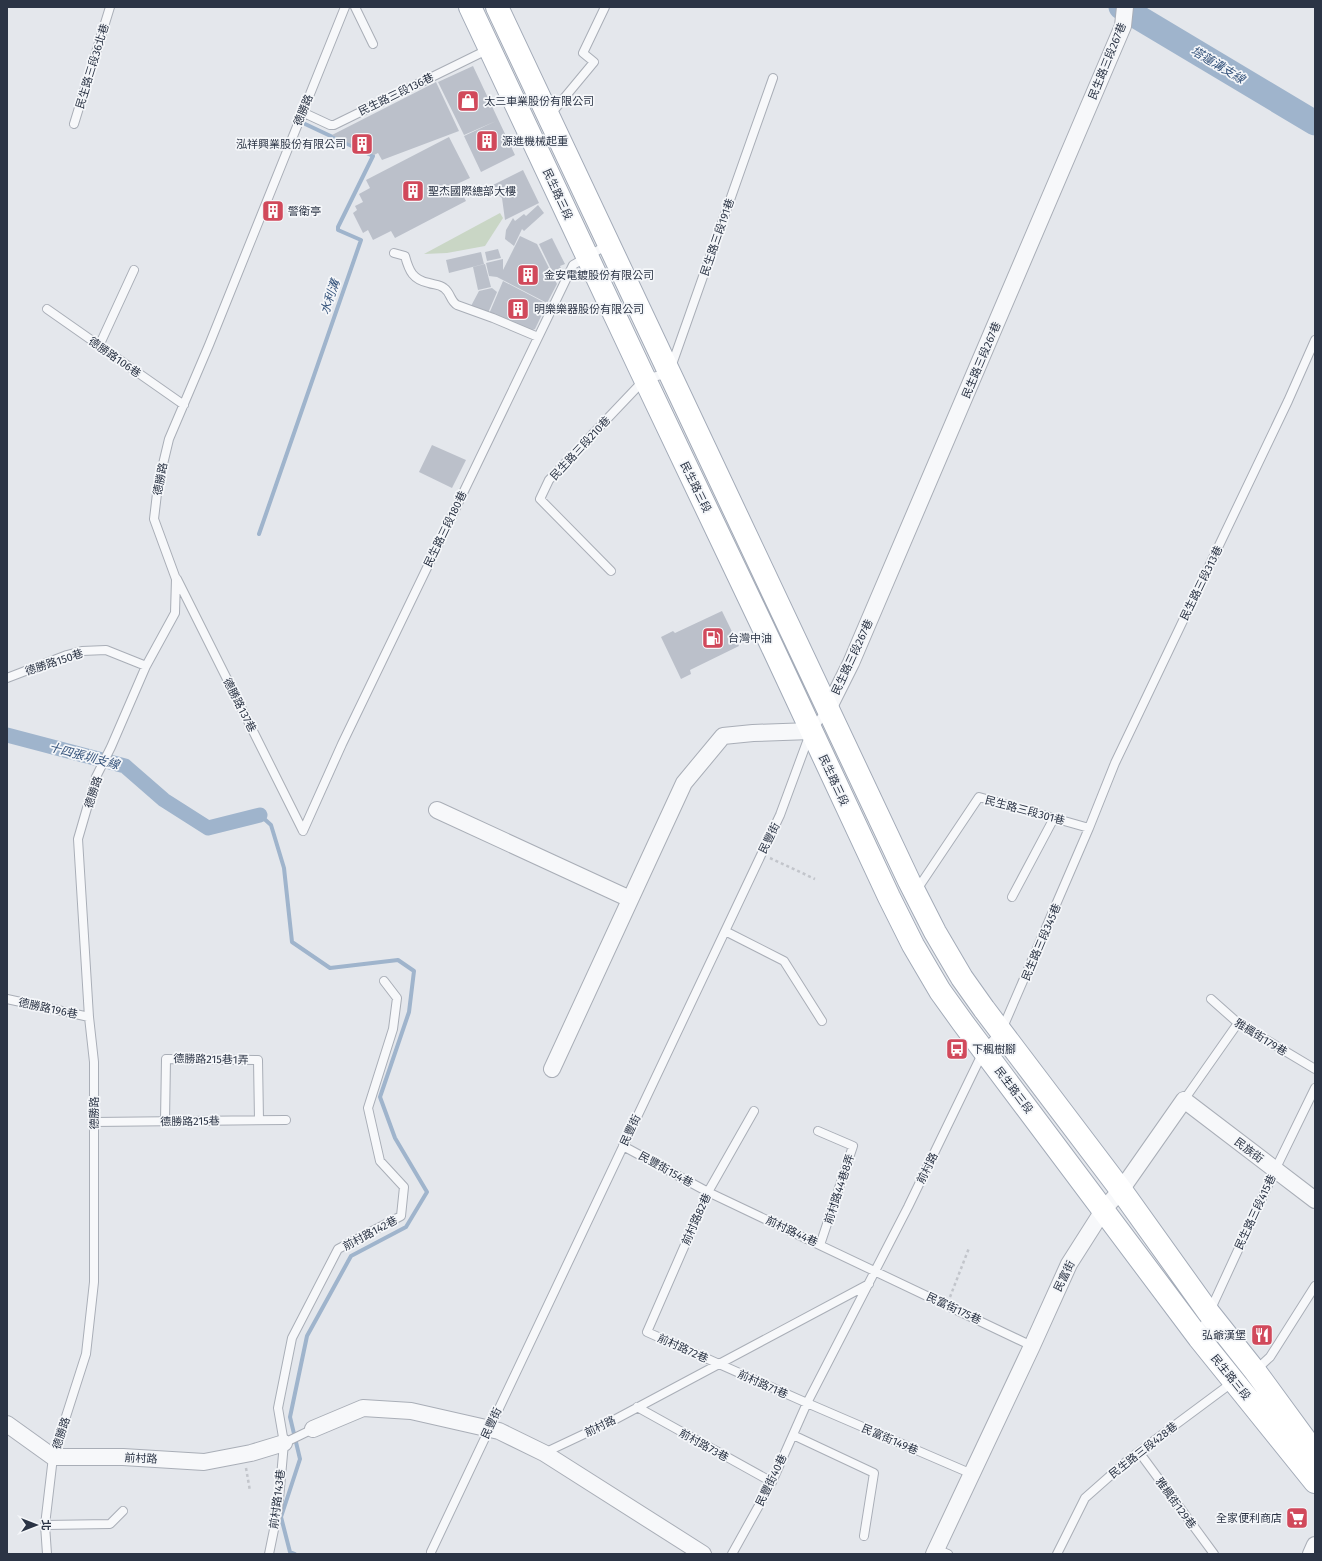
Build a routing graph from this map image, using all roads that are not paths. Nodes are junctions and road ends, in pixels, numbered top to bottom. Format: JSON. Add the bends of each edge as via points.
{"nodes":[{"id":1,"x":110,"y":7,"type":"edge"},
{"id":2,"x":345,"y":7,"type":"edge"},
{"id":3,"x":355,"y":7,"type":"edge"},
{"id":4,"x":470,"y":7,"type":"edge"},
{"id":5,"x":497,"y":7,"type":"edge"},
{"id":6,"x":605,"y":7,"type":"edge"},
{"id":7,"x":1125,"y":7,"type":"edge"},
{"id":8,"x":373,"y":44,"type":"dead end"},
{"id":9,"x":490,"y":48,"type":"junction"},
{"id":10,"x":773,"y":78,"type":"dead end"},
{"id":11,"x":302,"y":112,"type":"junction"},
{"id":12,"x":548,"y":117,"type":"junction"},
{"id":13,"x":74,"y":124,"type":"dead end"},
{"id":14,"x":608,"y":245,"type":"junction"},
{"id":15,"x":394,"y":254,"type":"dead end"},
{"id":16,"x":588,"y":255,"type":"junction"},
{"id":17,"x":134,"y":270,"type":"dead end"},
{"id":18,"x":47,"y":309,"type":"dead end"},
{"id":19,"x":538,"y":337,"type":"junction"},
{"id":20,"x":1315,"y":340,"type":"edge"},
{"id":21,"x":99,"y":346,"type":"junction"},
{"id":22,"x":669,"y":373,"type":"junction"},
{"id":23,"x":645,"y":379,"type":"junction"},
{"id":24,"x":184,"y":406,"type":"junction"},
{"id":25,"x":611,"y":571,"type":"dead end"},
{"id":26,"x":176,"y":579,"type":"junction"},
{"id":27,"x":146,"y":666,"type":"junction"},
{"id":28,"x":7,"y":678,"type":"edge"},
{"id":29,"x":828,"y":710,"type":"junction"},
{"id":30,"x":811,"y":731,"type":"junction"},
{"id":31,"x":437,"y":810,"type":"dead end"},
{"id":32,"x":1054,"y":818,"type":"junction"},
{"id":33,"x":1089,"y":828,"type":"junction"},
{"id":34,"x":303,"y":831,"type":"joint"},
{"id":35,"x":915,"y":892,"type":"junction"},
{"id":36,"x":1012,"y":897,"type":"dead end"},
{"id":37,"x":630,"y":899,"type":"junction"},
{"id":38,"x":725,"y":931,"type":"junction"},
{"id":39,"x":384,"y":981,"type":"dead end"},
{"id":40,"x":7,"y":999,"type":"edge"},
{"id":41,"x":1211,"y":999,"type":"dead end"},
{"id":42,"x":89,"y":1017,"type":"junction"},
{"id":43,"x":822,"y":1020,"type":"dead end"},
{"id":44,"x":1238,"y":1024,"type":"junction"},
{"id":45,"x":1001,"y":1032,"type":"junction"},
{"id":46,"x":984,"y":1050,"type":"junction"},
{"id":47,"x":552,"y":1069,"type":"dead end"},
{"id":48,"x":1315,"y":1069,"type":"edge"},
{"id":49,"x":1315,"y":1088,"type":"edge"},
{"id":50,"x":1184,"y":1100,"type":"junction"},
{"id":51,"x":754,"y":1111,"type":"dead end"},
{"id":52,"x":259,"y":1120,"type":"junction"},
{"id":53,"x":286,"y":1120,"type":"dead end"},
{"id":54,"x":165,"y":1121,"type":"junction"},
{"id":55,"x":94,"y":1122,"type":"junction"},
{"id":56,"x":818,"y":1131,"type":"dead end"},
{"id":57,"x":623,"y":1146,"type":"junction"},
{"id":58,"x":1275,"y":1170,"type":"junction"},
{"id":59,"x":1121,"y":1190,"type":"junction"},
{"id":60,"x":708,"y":1192,"type":"junction"},
{"id":61,"x":1315,"y":1200,"type":"edge"},
{"id":62,"x":1104,"y":1209,"type":"junction"},
{"id":63,"x":820,"y":1245,"type":"junction"},
{"id":64,"x":876,"y":1271,"type":"junction"},
{"id":65,"x":869,"y":1284,"type":"junction"},
{"id":66,"x":1315,"y":1286,"type":"edge"},
{"id":67,"x":1209,"y":1313,"type":"junction"},
{"id":68,"x":647,"y":1332,"type":"joint"},
{"id":69,"x":1200,"y":1338,"type":"junction"},
{"id":70,"x":1032,"y":1346,"type":"junction"},
{"id":71,"x":719,"y":1364,"type":"junction"},
{"id":72,"x":1245,"y":1376,"type":"junction"},
{"id":73,"x":807,"y":1403,"type":"junction"},
{"id":74,"x":637,"y":1407,"type":"junction"},
{"id":75,"x":7,"y":1424,"type":"edge"},
{"id":76,"x":313,"y":1429,"type":"joint"},
{"id":77,"x":488,"y":1429,"type":"junction"},
{"id":78,"x":793,"y":1435,"type":"junction"},
{"id":79,"x":284,"y":1443,"type":"junction"},
{"id":80,"x":1139,"y":1452,"type":"junction"},
{"id":81,"x":544,"y":1453,"type":"junction"},
{"id":82,"x":1315,"y":1453,"type":"edge"},
{"id":83,"x":53,"y":1457,"type":"junction"},
{"id":84,"x":972,"y":1474,"type":"junction"},
{"id":85,"x":772,"y":1482,"type":"junction"},
{"id":86,"x":1315,"y":1482,"type":"edge"},
{"id":87,"x":123,"y":1511,"type":"dead end"},
{"id":88,"x":45,"y":1525,"type":"junction"},
{"id":89,"x":864,"y":1536,"type":"dead end"},
{"id":90,"x":1315,"y":1545,"type":"edge"},
{"id":91,"x":431,"y":1552,"type":"dead end"},
{"id":92,"x":939,"y":1552,"type":"edge"},
{"id":93,"x":47,"y":1554,"type":"edge"},
{"id":94,"x":269,"y":1554,"type":"edge"},
{"id":95,"x":703,"y":1554,"type":"edge"},
{"id":96,"x":732,"y":1554,"type":"edge"},
{"id":97,"x":1057,"y":1554,"type":"edge"},
{"id":98,"x":1214,"y":1554,"type":"edge"},
{"id":99,"x":1311,"y":1554,"type":"edge"}],
"edges":[{"from":1,"to":13,"type":"lane","name":"民生路三段36北巷"},
{"from":2,"to":11,"type":"lane","name":"德勝路"},
{"from":3,"to":8,"type":"lane"},
{"from":4,"to":9,"type":"main road","name":"民生路三段"},
{"from":5,"to":12,"type":"main road","name":"民生路三段"},
{"from":6,"to":12,"type":"lane","via":[[583,53],[594,62]]},
{"from":7,"to":29,"type":"street","name":"民生路三段267巷","via":[[1123,26],[851,663]]},
{"from":9,"to":11,"type":"lane","name":"民生路三段136巷","via":[[334,125]]},
{"from":9,"to":16,"type":"main road","name":"民生路三段"},
{"from":10,"to":22,"type":"lane","name":"民生路三段191巷"},
{"from":11,"to":24,"type":"lane","name":"德勝路"},
{"from":12,"to":14,"type":"main road","name":"民生路三段"},
{"from":14,"to":16,"type":"lane","name":"民生路三段180巷"},
{"from":14,"to":22,"type":"main road","name":"民生路三段"},
{"from":15,"to":19,"type":"lane","via":[[405,256],[413,276],[445,288],[452,302],[457,305]]},
{"from":16,"to":19,"type":"lane","name":"民生路三段180巷","via":[[573,265]]},
{"from":16,"to":23,"type":"main road","name":"民生路三段"},
{"from":17,"to":21,"type":"lane"},
{"from":18,"to":21,"type":"lane","name":"德勝路106巷"},
{"from":19,"to":34,"type":"lane","name":"民生路三段180巷","via":[[342,744]]},
{"from":20,"to":33,"type":"lane","name":"民生路三段313巷","via":[[1115,763]]},
{"from":21,"to":24,"type":"lane","name":"德勝路106巷"},
{"from":22,"to":23,"type":"lane"},
{"from":22,"to":29,"type":"main road","name":"民生路三段"},
{"from":23,"to":25,"type":"lane","name":"民生路三段210巷","via":[[549,480],[540,499]]},
{"from":23,"to":30,"type":"main road","name":"民生路三段"},
{"from":24,"to":26,"type":"lane","name":"德勝路","via":[[170,439],[158,485],[154,519]]},
{"from":26,"to":27,"type":"lane","name":"德勝路","via":[[175,613]]},
{"from":26,"to":34,"type":"lane","name":"德勝路137巷"},
{"from":27,"to":28,"type":"lane","name":"德勝路150巷","via":[[106,650],[82,651]]},
{"from":27,"to":42,"type":"lane","name":"德勝路","via":[[112,747],[96,777],[78,840]]},
{"from":29,"to":30,"type":"lane","name":"民豐街"},
{"from":29,"to":35,"type":"main road","name":"民生路三段"},
{"from":30,"to":37,"type":"street","via":[[723,736],[684,783]]},
{"from":30,"to":38,"type":"lane","name":"民豐街","via":[[780,815]]},
{"from":30,"to":46,"type":"main road","name":"民生路三段","via":[[913,945],[940,991]]},
{"from":31,"to":37,"type":"street"},
{"from":32,"to":33,"type":"lane","name":"民生路三段301巷"},
{"from":32,"to":35,"type":"lane","name":"民生路三段301巷","via":[[979,798]]},
{"from":32,"to":36,"type":"lane"},
{"from":33,"to":45,"type":"lane","name":"民生路三段345巷"},
{"from":35,"to":45,"type":"main road","name":"民生路三段","via":[[962,978]]},
{"from":37,"to":47,"type":"street"},
{"from":38,"to":43,"type":"lane","via":[[784,961]]},
{"from":38,"to":57,"type":"lane","name":"民豐街"},
{"from":39,"to":79,"type":"lane","name":"前村路142巷","via":[[397,998],[393,1029],[368,1108],[380,1161],[404,1187],[401,1216],[338,1249],[292,1338],[278,1408]]},
{"from":40,"to":42,"type":"lane","name":"德勝路196巷"},
{"from":41,"to":44,"type":"lane","name":"雅楓街179巷"},
{"from":42,"to":55,"type":"lane","name":"德勝路","via":[[94,1062]]},
{"from":44,"to":48,"type":"lane","name":"雅楓街179巷"},
{"from":44,"to":50,"type":"lane","name":"民富街"},
{"from":45,"to":46,"type":"lane","name":"民生路三段345巷"},
{"from":45,"to":59,"type":"main road","name":"民生路三段"},
{"from":46,"to":62,"type":"main road","name":"民生路三段"},
{"from":46,"to":64,"type":"lane","name":"前村路"},
{"from":49,"to":58,"type":"lane","name":"民生路三段415巷"},
{"from":50,"to":58,"type":"street","name":"民族街"},
{"from":50,"to":59,"type":"street","name":"民富街"},
{"from":51,"to":60,"type":"lane","name":"前村路82巷"},
{"from":52,"to":53,"type":"lane","name":"德勝路215巷"},
{"from":52,"to":54,"type":"lane","name":"德勝路215巷"},
{"from":52,"to":54,"type":"lane","name":"德勝路215巷1弄","via":[[258,1060],[166,1059]]},
{"from":54,"to":55,"type":"lane","name":"德勝路215巷"},
{"from":55,"to":83,"type":"lane","name":"德勝路","via":[[94,1282],[86,1354]]},
{"from":56,"to":63,"type":"lane","name":"前村路44巷8弄","via":[[853,1146]]},
{"from":57,"to":60,"type":"lane","name":"民豐街154巷"},
{"from":57,"to":77,"type":"lane","name":"民豐街"},
{"from":58,"to":61,"type":"street","name":"民族街"},
{"from":58,"to":67,"type":"lane","name":"民生路三段415巷"},
{"from":59,"to":62,"type":"street","name":"民富街"},
{"from":59,"to":67,"type":"main road","name":"民生路三段"},
{"from":60,"to":63,"type":"lane","name":"前村路44巷"},
{"from":60,"to":68,"type":"lane","name":"前村路82巷"},
{"from":62,"to":69,"type":"main road","name":"民生路三段"},
{"from":62,"to":70,"type":"street","name":"民富街","via":[[1069,1264]]},
{"from":63,"to":64,"type":"lane","name":"前村路44巷"},
{"from":64,"to":65,"type":"lane","name":"前村路"},
{"from":64,"to":70,"type":"lane","name":"民富街175巷"},
{"from":65,"to":71,"type":"lane","name":"前村路"},
{"from":65,"to":73,"type":"lane","name":"前村路"},
{"from":66,"to":72,"type":"lane","name":"民生路三段428巷","via":[[1270,1357]]},
{"from":67,"to":69,"type":"lane","name":"民生路三段415巷"},
{"from":67,"to":72,"type":"main road","name":"民生路三段"},
{"from":68,"to":71,"type":"lane","name":"前村路72巷"},
{"from":69,"to":72,"type":"main road","name":"民生路三段"},
{"from":70,"to":84,"type":"street","name":"民富街"},
{"from":71,"to":73,"type":"lane","name":"前村路71巷"},
{"from":71,"to":74,"type":"lane","name":"前村路"},
{"from":72,"to":80,"type":"lane","name":"民生路三段428巷"},
{"from":72,"to":82,"type":"main road","name":"民生路三段"},
{"from":72,"to":86,"type":"main road","name":"民生路三段"},
{"from":73,"to":78,"type":"lane","name":"民豐街40巷"},
{"from":73,"to":84,"type":"lane","name":"民富街149巷"},
{"from":74,"to":81,"type":"lane","name":"前村路"},
{"from":74,"to":85,"type":"lane","name":"前村路73巷"},
{"from":75,"to":83,"type":"street"},
{"from":76,"to":77,"type":"street","via":[[364,1408],[411,1412]]},
{"from":76,"to":79,"type":"lane"},
{"from":77,"to":81,"type":"street","via":[[499,1430]]},
{"from":77,"to":91,"type":"lane","name":"民豐街"},
{"from":78,"to":85,"type":"lane","name":"民豐街40巷"},
{"from":78,"to":89,"type":"lane","via":[[874,1473]]},
{"from":79,"to":83,"type":"street","name":"前村路","via":[[251,1453],[204,1462]]},
{"from":79,"to":94,"type":"lane","name":"前村路143巷","via":[[278,1510]]},
{"from":80,"to":97,"type":"lane","name":"民生路三段428巷","via":[[1086,1498]]},
{"from":80,"to":98,"type":"lane","name":"雅楓街129巷"},
{"from":81,"to":95,"type":"street"},
{"from":83,"to":88,"type":"lane","name":"德勝路"},
{"from":84,"to":92,"type":"street","name":"民富街"},
{"from":85,"to":96,"type":"lane","name":"民豐街40巷"},
{"from":87,"to":88,"type":"lane","via":[[110,1524]]},
{"from":88,"to":93,"type":"lane","name":"德勝路"},
{"from":90,"to":99,"type":"street"}]}
